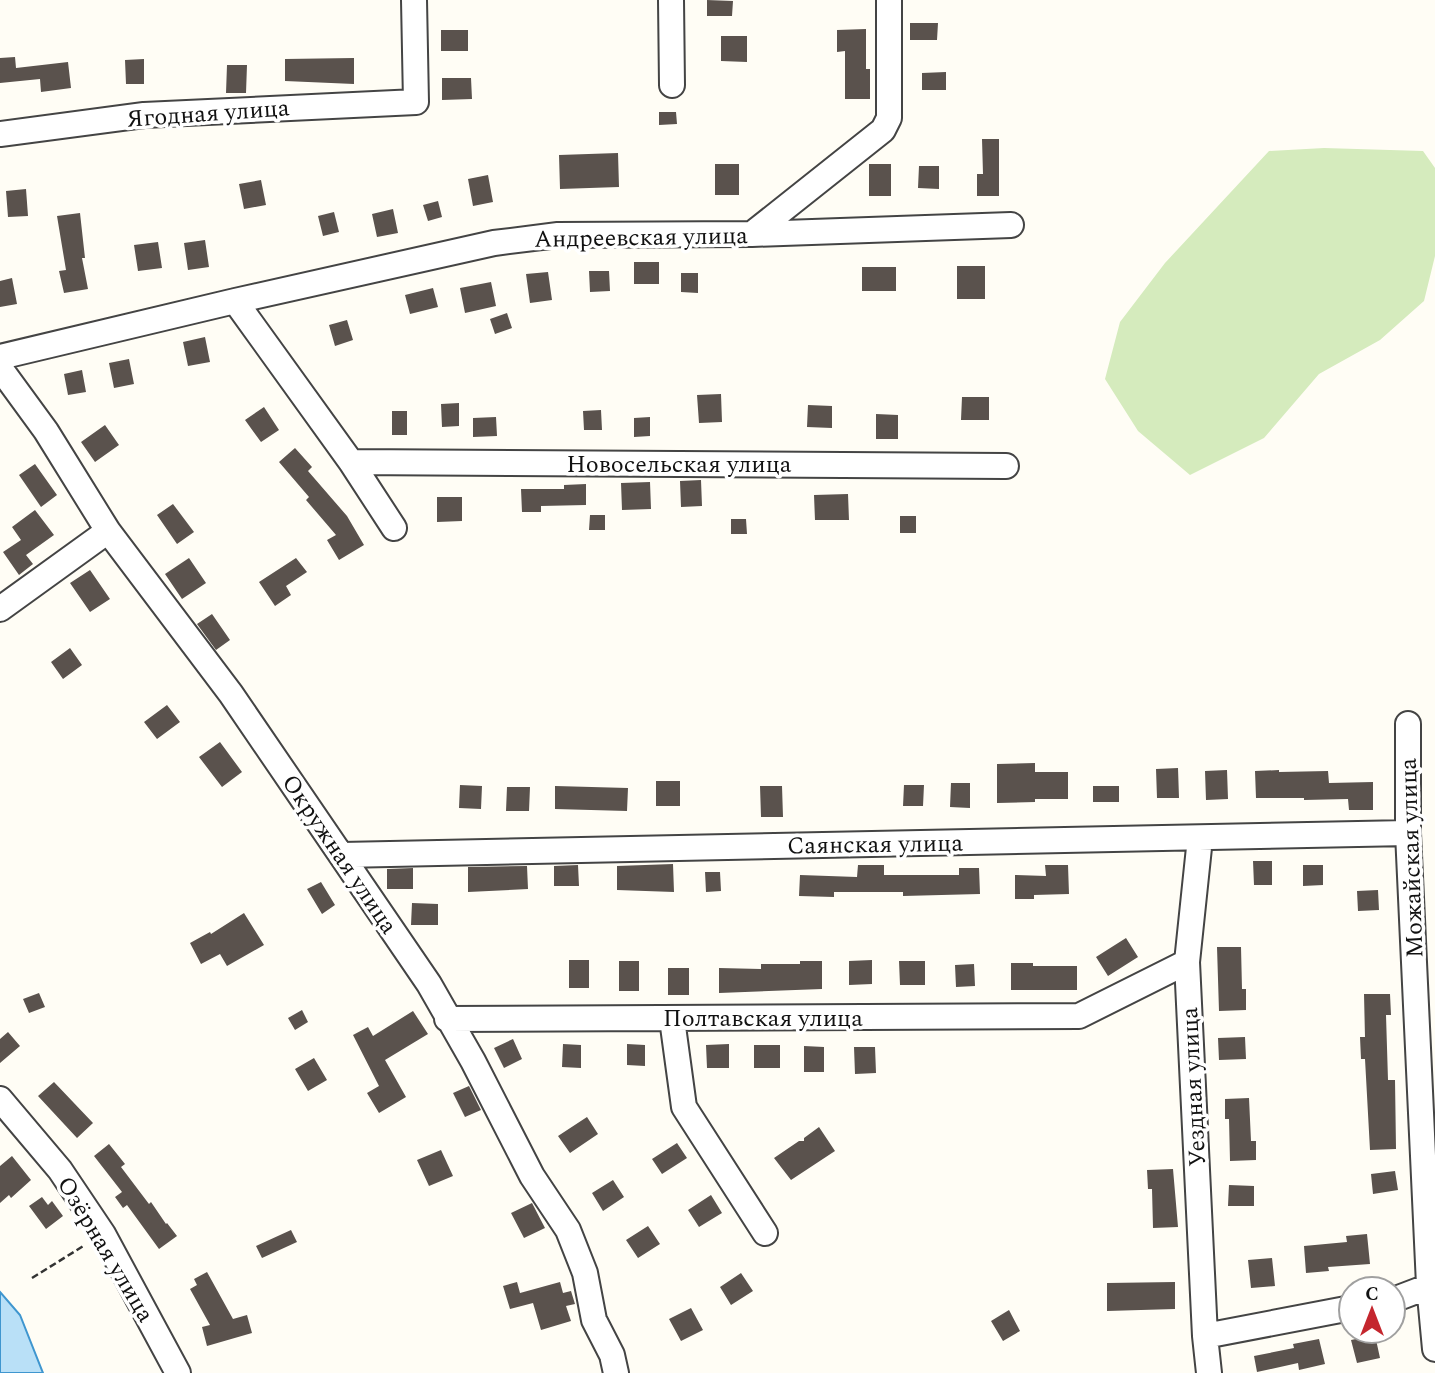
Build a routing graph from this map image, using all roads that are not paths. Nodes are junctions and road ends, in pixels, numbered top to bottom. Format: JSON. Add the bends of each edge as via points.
{"nodes":[{"id":1,"x":414,"y":0,"type":"edge"},
{"id":2,"x":671,"y":0,"type":"edge"},
{"id":3,"x":889,"y":0,"type":"edge"},
{"id":4,"x":672,"y":85,"type":"dead end"},
{"id":5,"x":0,"y":134,"type":"edge"},
{"id":6,"x":1011,"y":225,"type":"dead end"},
{"id":7,"x":752,"y":234,"type":"junction"},
{"id":8,"x":234,"y":301,"type":"junction"},
{"id":9,"x":0,"y":357,"type":"edge"},
{"id":10,"x":0,"y":368,"type":"edge"},
{"id":11,"x":351,"y":462,"type":"junction"},
{"id":12,"x":1006,"y":466,"type":"dead end"},
{"id":13,"x":394,"y":528,"type":"dead end"},
{"id":14,"x":108,"y":531,"type":"junction"},
{"id":15,"x":0,"y":609,"type":"edge"},
{"id":16,"x":1408,"y":724,"type":"dead end"},
{"id":17,"x":1408,"y":833,"type":"junction"},
{"id":18,"x":1200,"y":838,"type":"junction"},
{"id":19,"x":342,"y":855,"type":"junction"},
{"id":20,"x":1187,"y":962,"type":"junction"},
{"id":21,"x":447,"y":1019,"type":"junction"},
{"id":22,"x":672,"y":1019,"type":"junction"},
{"id":23,"x":0,"y":1099,"type":"edge"},
{"id":24,"x":765,"y":1233,"type":"dead end"},
{"id":25,"x":1432,"y":1285,"type":"edge"},
{"id":26,"x":1407,"y":1295,"type":"edge"},
{"id":27,"x":1337,"y":1311,"type":"edge"},
{"id":28,"x":1205,"y":1336,"type":"junction"},
{"id":29,"x":1435,"y":1349,"type":"edge"},
{"id":30,"x":178,"y":1373,"type":"edge"},
{"id":31,"x":616,"y":1373,"type":"edge"},
{"id":32,"x":1209,"y":1373,"type":"edge"}],
"edges":[{"from":1,"to":5,"type":"street","name":"Ягодная улица","via":[[416,102],[144,116]]},
{"from":2,"to":4,"type":"street"},
{"from":3,"to":7,"type":"street","via":[[889,118],[884,130]]},
{"from":6,"to":7,"type":"street","name":"Андреевская улица"},
{"from":7,"to":8,"type":"street","name":"Андреевская улица","via":[[545,236],[494,243]]},
{"from":8,"to":9,"type":"street","name":"Андреевская улица"},
{"from":8,"to":11,"type":"street"},
{"from":10,"to":14,"type":"street","name":"Окружная улица","via":[[46,431]]},
{"from":11,"to":12,"type":"street","name":"Новосельская улица"},
{"from":11,"to":13,"type":"street"},
{"from":14,"to":15,"type":"street"},
{"from":14,"to":19,"type":"street","name":"Окружная улица","via":[[224,685]]},
{"from":16,"to":17,"type":"street","name":"Можайская улица"},
{"from":17,"to":18,"type":"street","name":"Саянская улица"},
{"from":17,"to":25,"type":"street","name":"Можайская улица"},
{"from":18,"to":19,"type":"street","name":"Саянская улица"},
{"from":18,"to":20,"type":"street","name":"Уездная улица"},
{"from":19,"to":21,"type":"street","name":"Окружная улица","via":[[429,984]]},
{"from":20,"to":22,"type":"street","name":"Полтавская улица","via":[[1079,1016]]},
{"from":20,"to":28,"type":"street","name":"Уездная улица"},
{"from":21,"to":22,"type":"street","name":"Полтавская улица"},
{"from":21,"to":31,"type":"street","name":"Окружная улица","via":[[532,1177],[568,1230],[585,1273],[594,1320]]},
{"from":22,"to":24,"type":"street","via":[[684,1107]]},
{"from":23,"to":30,"type":"street","name":"Озёрная улица","via":[[60,1170],[103,1234]]},
{"from":25,"to":26,"type":"street"},
{"from":25,"to":29,"type":"street","name":"Можайская улица"},
{"from":27,"to":28,"type":"street"},
{"from":28,"to":32,"type":"street","name":"Уездная улица"}]}
